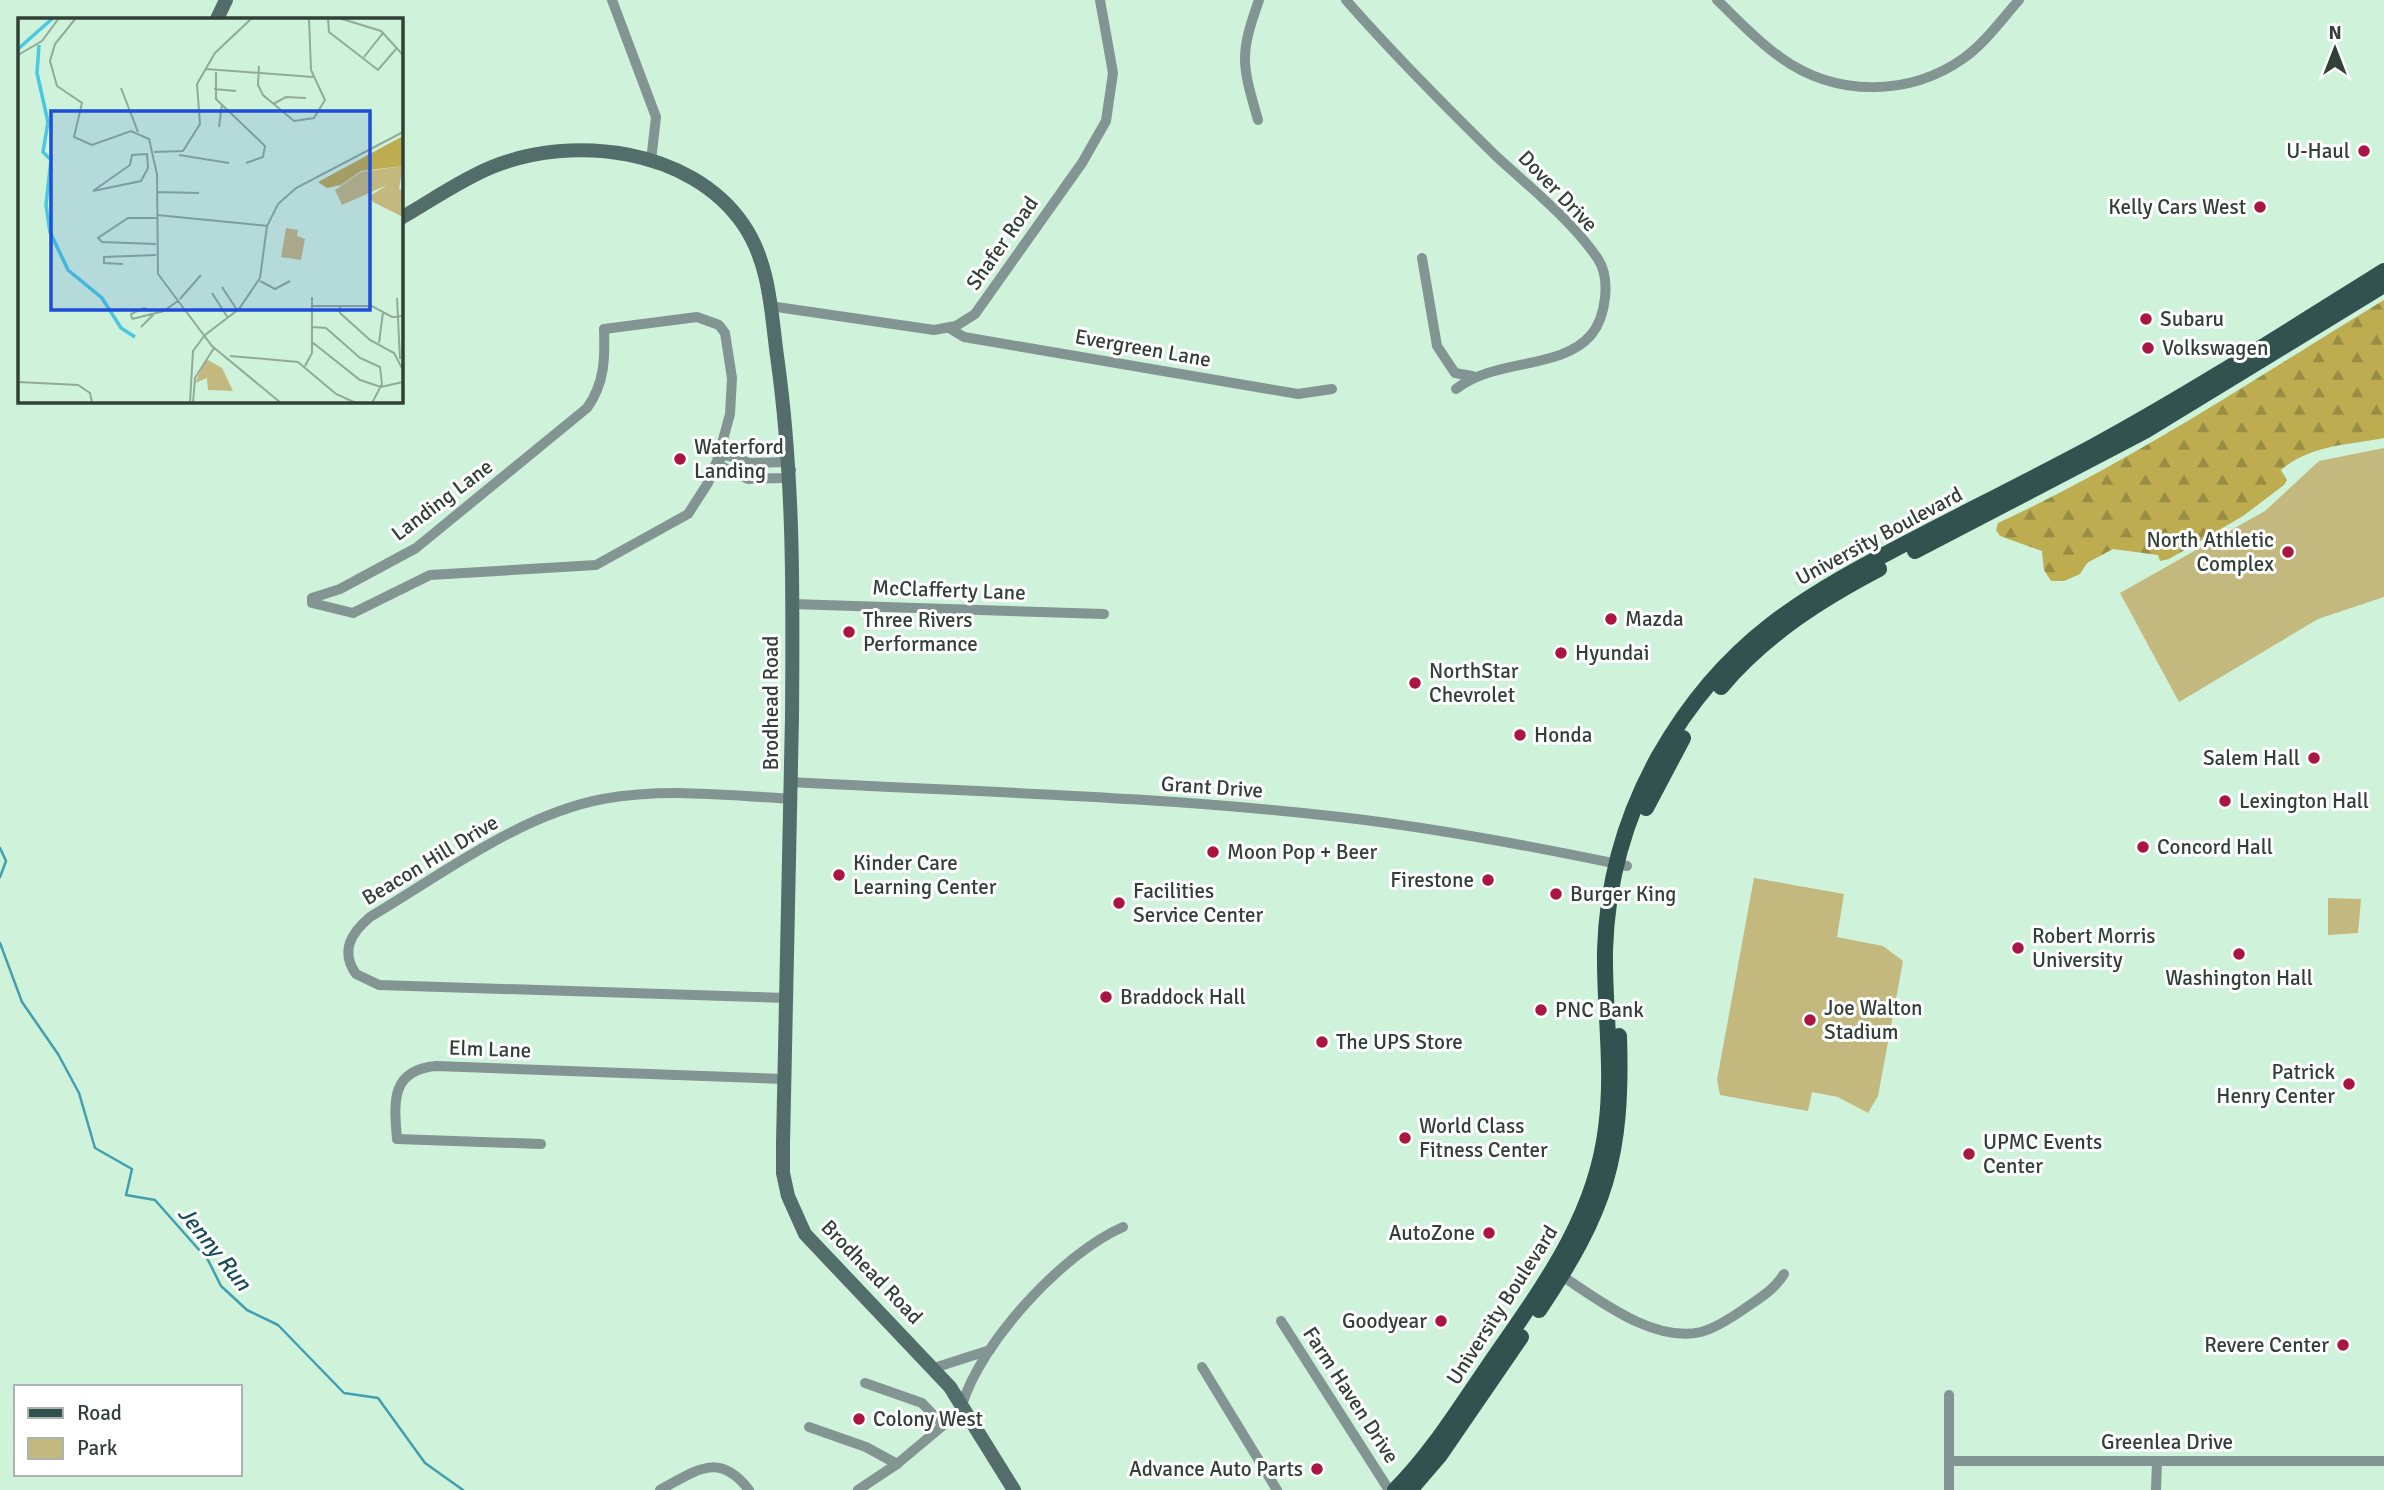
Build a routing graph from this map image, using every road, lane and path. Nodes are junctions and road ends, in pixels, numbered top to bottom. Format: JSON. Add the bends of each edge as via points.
{"nodes":[{"id":1,"x":226,"y":0,"type":"edge"},
{"id":2,"x":612,"y":0,"type":"edge"},
{"id":3,"x":1100,"y":0,"type":"edge"},
{"id":4,"x":1259,"y":0,"type":"edge"},
{"id":5,"x":1346,"y":0,"type":"edge"},
{"id":6,"x":1717,"y":0,"type":"edge"},
{"id":7,"x":2019,"y":0,"type":"edge"},
{"id":8,"x":217,"y":18,"type":"edge"},
{"id":9,"x":1258,"y":120,"type":"dead end"},
{"id":10,"x":651,"y":161,"type":"junction"},
{"id":11,"x":402,"y":217,"type":"edge"},
{"id":12,"x":1422,"y":258,"type":"dead end"},
{"id":13,"x":2384,"y":271,"type":"edge"},
{"id":14,"x":2384,"y":285,"type":"edge"},
{"id":15,"x":771,"y":306,"type":"junction"},
{"id":16,"x":949,"y":328,"type":"junction"},
{"id":17,"x":1472,"y":376,"type":"junction"},
{"id":18,"x":1332,"y":389,"type":"dead end"},
{"id":19,"x":1456,"y":389,"type":"dead end"},
{"id":20,"x":718,"y":458,"type":"junction"},
{"id":21,"x":791,"y":470,"type":"junction"},
{"id":22,"x":792,"y":604,"type":"junction"},
{"id":23,"x":1104,"y":614,"type":"dead end"},
{"id":24,"x":791,"y":782,"type":"junction"},
{"id":25,"x":791,"y":799,"type":"junction"},
{"id":26,"x":1621,"y":865,"type":"junction"},
{"id":27,"x":786,"y":998,"type":"junction"},
{"id":28,"x":784,"y":1079,"type":"junction"},
{"id":29,"x":541,"y":1144,"type":"dead end"},
{"id":30,"x":1123,"y":1227,"type":"dead end"},
{"id":31,"x":1784,"y":1274,"type":"dead end"},
{"id":32,"x":1562,"y":1276,"type":"junction"},
{"id":33,"x":1281,"y":1321,"type":"dead end"},
{"id":34,"x":990,"y":1350,"type":"junction"},
{"id":35,"x":1202,"y":1367,"type":"dead end"},
{"id":36,"x":934,"y":1368,"type":"junction"},
{"id":37,"x":865,"y":1382,"type":"dead end"},
{"id":38,"x":1950,"y":1395,"type":"dead end"},
{"id":39,"x":963,"y":1407,"type":"junction"},
{"id":40,"x":943,"y":1425,"type":"junction"},
{"id":41,"x":809,"y":1427,"type":"dead end"},
{"id":42,"x":1949,"y":1461,"type":"junction"},
{"id":43,"x":2158,"y":1461,"type":"junction"},
{"id":44,"x":2384,"y":1461,"type":"edge"},
{"id":45,"x":897,"y":1464,"type":"junction"},
{"id":46,"x":660,"y":1490,"type":"edge"},
{"id":47,"x":749,"y":1490,"type":"edge"},
{"id":48,"x":858,"y":1490,"type":"edge"},
{"id":49,"x":1014,"y":1490,"type":"edge"},
{"id":50,"x":1277,"y":1490,"type":"edge"},
{"id":51,"x":1389,"y":1490,"type":"edge"},
{"id":52,"x":1395,"y":1490,"type":"edge"},
{"id":53,"x":1410,"y":1490,"type":"edge"},
{"id":54,"x":1949,"y":1490,"type":"edge"},
{"id":55,"x":2156,"y":1490,"type":"edge"}],
"edges":[{"from":1,"to":8,"type":"main road"},
{"from":2,"to":10,"type":"street","via":[[656,117]]},
{"from":3,"to":16,"type":"street","name":"Shafer Road","via":[[1113,83],[1103,128],[983,304],[966,321]]},
{"from":4,"to":9,"type":"street","via":[[1244,43],[1244,71]]},
{"from":5,"to":17,"type":"street","name":"Dover Drive","via":[[1404,65],[1599,261],[1604,310],[1599,324],[1581,344],[1565,354]]},
{"from":6,"to":7,"type":"street","via":[[1797,67],[1833,82],[1882,88],[1919,82],[1945,71],[1967,56]]},
{"from":10,"to":11,"type":"main road","name":"Brodhead Road","via":[[583,150],[543,152],[468,178]]},
{"from":10,"to":15,"type":"main road","name":"Brodhead Road","via":[[697,182],[734,213],[760,255]]},
{"from":12,"to":17,"type":"street","via":[[1437,346],[1455,373]]},
{"from":13,"to":26,"type":"main road","name":"University Boulevard","via":[[2139,421],[1833,581],[1776,619],[1715,677],[1671,737],[1635,806]]},
{"from":14,"to":26,"type":"main road","name":"University Boulevard","via":[[2145,432],[1838,590],[1795,619],[1726,681],[1691,725],[1649,800]]},
{"from":15,"to":16,"type":"street","via":[[920,328]]},
{"from":15,"to":21,"type":"main road","name":"Brodhead Road"},
{"from":16,"to":18,"type":"street","name":"Evergreen Lane","via":[[964,337],[1298,394]]},
{"from":17,"to":19,"type":"street"},
{"from":20,"to":20,"type":"street","name":"Landing Lane","via":[[732,397],[730,359],[719,325],[697,317],[604,329],[604,372],[587,408],[416,548],[340,589],[312,598],[312,603],[354,613],[430,575],[596,565],[688,514]]},
{"from":20,"to":21,"type":"street","via":[[726,454],[750,463],[785,462]]},
{"from":20,"to":21,"type":"street","via":[[722,466],[748,480],[785,478]]},
{"from":21,"to":22,"type":"main road","name":"Brodhead Road"},
{"from":22,"to":23,"type":"street","name":"McClafferty Lane"},
{"from":22,"to":24,"type":"main road","name":"Brodhead Road"},
{"from":24,"to":25,"type":"main road","name":"Brodhead Road"},
{"from":24,"to":26,"type":"street","name":"Grant Drive","via":[[1292,812],[1399,825]]},
{"from":25,"to":27,"type":"main road","name":"Brodhead Road"},
{"from":25,"to":27,"type":"street","name":"Beacon Hill Drive","via":[[643,794],[575,806],[530,823],[370,917],[354,933],[348,950],[356,974],[379,985]]},
{"from":26,"to":32,"type":"main road","name":"University Boulevard","via":[[1617,933],[1620,1085],[1615,1147],[1598,1207]]},
{"from":26,"to":52,"type":"main road","name":"University Boulevard","via":[[1605,950],[1608,1107],[1604,1147],[1590,1196],[1550,1274],[1448,1424]]},
{"from":27,"to":28,"type":"main road","name":"Brodhead Road"},
{"from":28,"to":29,"type":"street","name":"Elm Lane","via":[[436,1066],[408,1075],[396,1093],[397,1139]]},
{"from":28,"to":36,"type":"main road","name":"Brodhead Road","via":[[783,1173],[797,1218],[822,1254]]},
{"from":30,"to":34,"type":"street","via":[[1055,1276]]},
{"from":31,"to":32,"type":"street","via":[[1776,1287],[1733,1317],[1700,1332],[1676,1334],[1644,1324]]},
{"from":32,"to":53,"type":"main road","name":"University Boulevard","via":[[1455,1434]]},
{"from":33,"to":51,"type":"street","name":"Farm Haven Drive"},
{"from":34,"to":36,"type":"street"},
{"from":34,"to":39,"type":"street","via":[[972,1377]]},
{"from":35,"to":50,"type":"street"},
{"from":36,"to":39,"type":"main road","name":"Brodhead Road"},
{"from":37,"to":40,"type":"street","via":[[915,1399]]},
{"from":38,"to":42,"type":"street"},
{"from":39,"to":40,"type":"street"},
{"from":39,"to":49,"type":"main road","name":"Brodhead Road"},
{"from":40,"to":45,"type":"street"},
{"from":41,"to":45,"type":"street","via":[[866,1447]]},
{"from":42,"to":43,"type":"street","name":"Greenlea Drive"},
{"from":42,"to":54,"type":"street"},
{"from":43,"to":44,"type":"street","name":"Greenlea Drive"},
{"from":43,"to":55,"type":"street"},
{"from":45,"to":48,"type":"street"},
{"from":46,"to":47,"type":"street","via":[[718,1467],[733,1471]]}]}
